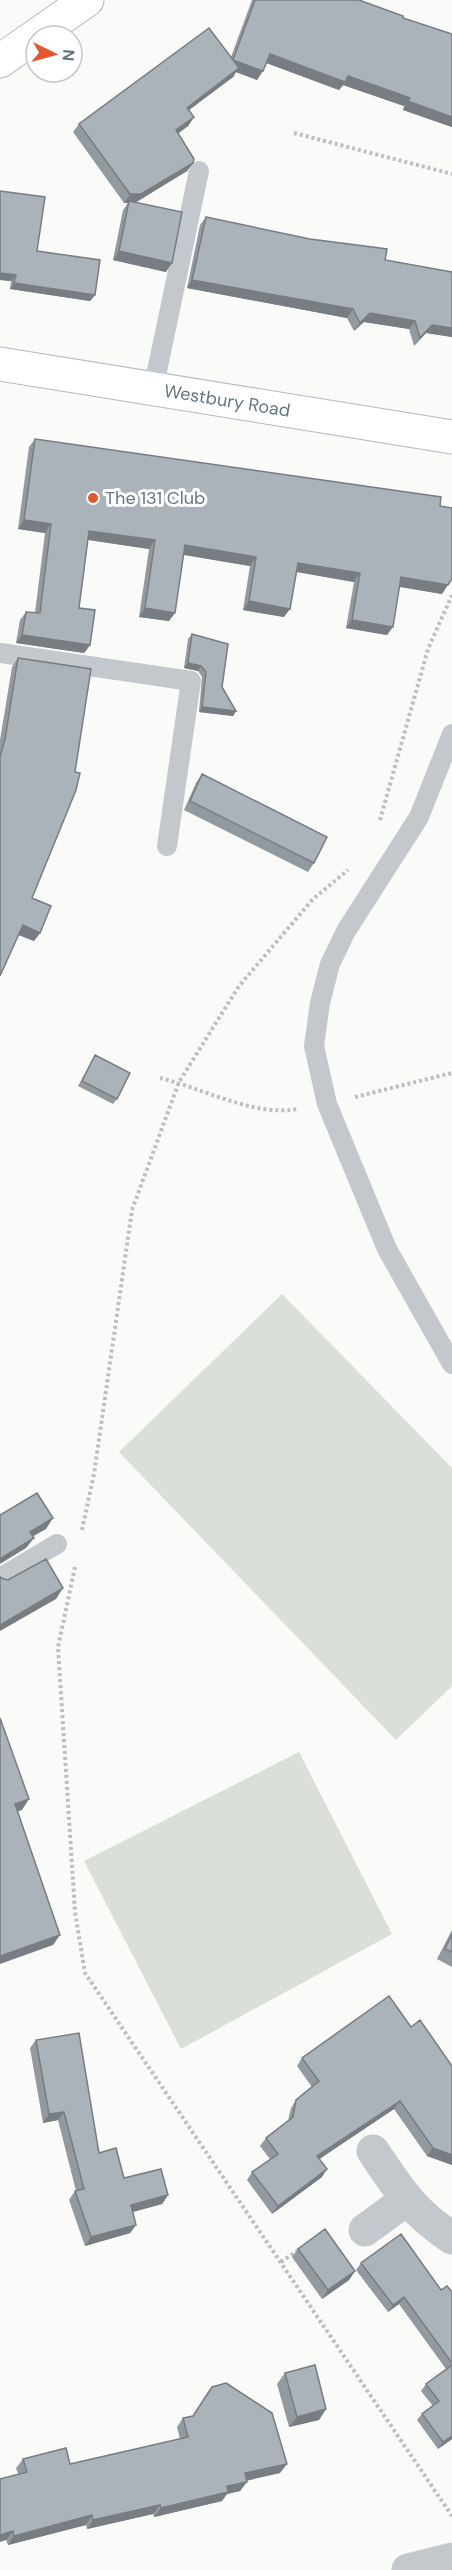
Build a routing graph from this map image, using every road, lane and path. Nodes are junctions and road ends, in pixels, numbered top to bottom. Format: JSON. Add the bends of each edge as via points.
{"nodes":[{"id":1,"x":87,"y":0,"type":"edge"},
{"id":2,"x":0,"y":61,"type":"edge"},
{"id":3,"x":294,"y":133,"type":"dead end"},
{"id":4,"x":199,"y":171,"type":"dead end"},
{"id":5,"x":452,"y":174,"type":"edge"},
{"id":6,"x":0,"y":364,"type":"edge"},
{"id":7,"x":153,"y":390,"type":"junction"},
{"id":8,"x":452,"y":437,"type":"edge"},
{"id":9,"x":452,"y":596,"type":"edge"},
{"id":10,"x":0,"y":653,"type":"edge"},
{"id":11,"x":452,"y":734,"type":"edge"},
{"id":12,"x":378,"y":827,"type":"dead end"},
{"id":13,"x":167,"y":846,"type":"dead end"},
{"id":14,"x":355,"y":863,"type":"dead end"},
{"id":15,"x":452,"y":1364,"type":"edge"},
{"id":16,"x":82,"y":1532,"type":"dead end"},
{"id":17,"x":57,"y":1544,"type":"dead end"},
{"id":18,"x":75,"y":1566,"type":"dead end"},
{"id":19,"x":0,"y":1578,"type":"edge"},
{"id":20,"x":373,"y":2151,"type":"dead end"},
{"id":21,"x":406,"y":2200,"type":"junction"},
{"id":22,"x":365,"y":2230,"type":"dead end"},
{"id":23,"x":452,"y":2238,"type":"edge"},
{"id":24,"x":308,"y":2243,"type":"edge"},
{"id":25,"x":281,"y":2262,"type":"junction"},
{"id":26,"x":452,"y":2516,"type":"edge"},
{"id":27,"x":452,"y":2559,"type":"edge"},
{"id":28,"x":408,"y":2570,"type":"edge"}],
"edges":[{"from":1,"to":2,"type":"main road"},
{"from":3,"to":5,"type":"path"},
{"from":4,"to":7,"type":"lane"},
{"from":6,"to":7,"type":"main road","name":"Westbury Road"},
{"from":7,"to":8,"type":"main road","name":"Westbury Road"},
{"from":9,"to":12,"type":"path","via":[[428,650]]},
{"from":10,"to":13,"type":"lane","via":[[190,681]]},
{"from":11,"to":15,"type":"lane","via":[[419,817],[346,931],[330,964],[314,1046],[327,1104],[387,1249]]},
{"from":14,"to":16,"type":"path","via":[[313,899],[239,986],[179,1082],[132,1210]]},
{"from":17,"to":19,"type":"lane"},
{"from":18,"to":25,"type":"path","via":[[58,1647],[75,1912],[85,1973]]},
{"from":20,"to":21,"type":"street"},
{"from":21,"to":22,"type":"street"},
{"from":21,"to":23,"type":"street"},
{"from":24,"to":25,"type":"path"},
{"from":25,"to":26,"type":"path"},
{"from":27,"to":28,"type":"street"}]}
